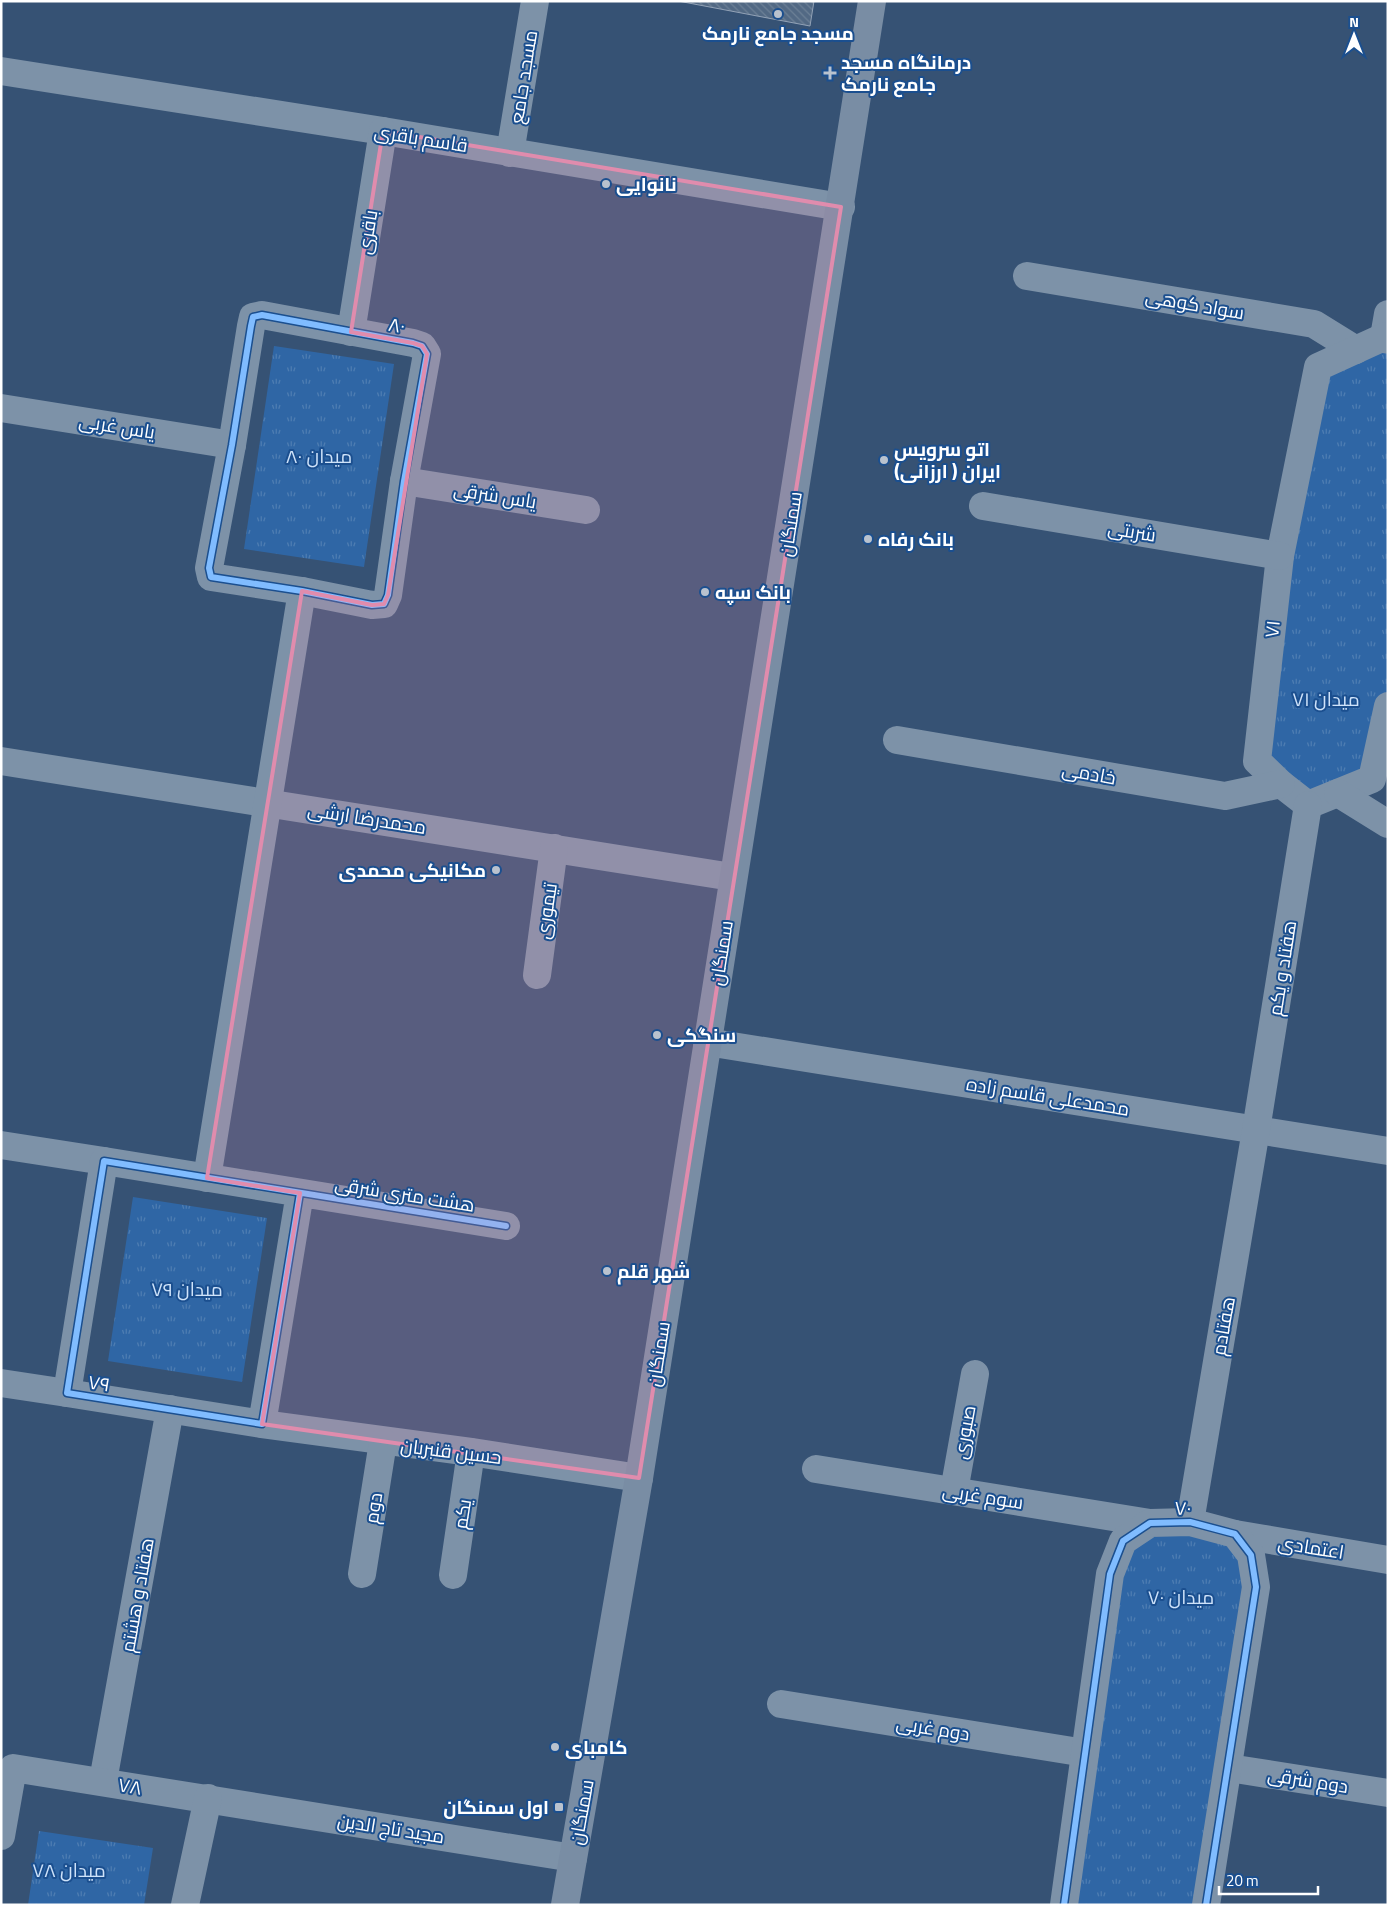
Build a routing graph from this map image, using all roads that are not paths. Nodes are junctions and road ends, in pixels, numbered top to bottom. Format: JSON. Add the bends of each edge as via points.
{"nodes":[{"id":1,"x":535,"y":1,"type":"edge"},
{"id":2,"x":872,"y":1,"type":"edge"},
{"id":3,"x":1,"y":71,"type":"edge"},
{"id":4,"x":383,"y":131,"type":"junction"},
{"id":5,"x":510,"y":153,"type":"junction"},
{"id":6,"x":841,"y":207,"type":"junction"},
{"id":7,"x":1027,"y":276,"type":"dead end"},
{"id":8,"x":1387,"y":331,"type":"edge"},
{"id":9,"x":350,"y":332,"type":"junction"},
{"id":10,"x":1356,"y":350,"type":"junction"},
{"id":11,"x":1,"y":408,"type":"edge"},
{"id":12,"x":232,"y":445,"type":"junction"},
{"id":13,"x":404,"y":481,"type":"junction"},
{"id":14,"x":983,"y":506,"type":"dead end"},
{"id":15,"x":586,"y":510,"type":"dead end"},
{"id":16,"x":1280,"y":556,"type":"junction"},
{"id":17,"x":302,"y":591,"type":"junction"},
{"id":18,"x":1388,"y":706,"type":"edge"},
{"id":19,"x":897,"y":740,"type":"dead end"},
{"id":20,"x":1,"y":761,"type":"edge"},
{"id":21,"x":1281,"y":784,"type":"junction"},
{"id":22,"x":1338,"y":793,"type":"junction"},
{"id":23,"x":268,"y":802,"type":"junction"},
{"id":24,"x":1308,"y":805,"type":"junction"},
{"id":25,"x":1388,"y":824,"type":"edge"},
{"id":26,"x":554,"y":848,"type":"junction"},
{"id":27,"x":732,"y":877,"type":"junction"},
{"id":28,"x":537,"y":974,"type":"dead end"},
{"id":29,"x":707,"y":1042,"type":"junction"},
{"id":30,"x":1256,"y":1130,"type":"junction"},
{"id":31,"x":1,"y":1145,"type":"edge"},
{"id":32,"x":1388,"y":1151,"type":"edge"},
{"id":33,"x":104,"y":1161,"type":"junction"},
{"id":34,"x":207,"y":1178,"type":"junction"},
{"id":35,"x":300,"y":1193,"type":"junction"},
{"id":36,"x":506,"y":1226,"type":"dead end"},
{"id":37,"x":975,"y":1374,"type":"dead end"},
{"id":38,"x":1,"y":1383,"type":"edge"},
{"id":39,"x":67,"y":1393,"type":"junction"},
{"id":40,"x":170,"y":1409,"type":"junction"},
{"id":41,"x":262,"y":1424,"type":"junction"},
{"id":42,"x":383,"y":1442,"type":"junction"},
{"id":43,"x":471,"y":1452,"type":"junction"},
{"id":44,"x":816,"y":1469,"type":"dead end"},
{"id":45,"x":639,"y":1478,"type":"junction"},
{"id":46,"x":954,"y":1491,"type":"junction"},
{"id":47,"x":1190,"y":1522,"type":"junction"},
{"id":48,"x":1150,"y":1523,"type":"junction"},
{"id":49,"x":1235,"y":1534,"type":"junction"},
{"id":50,"x":1388,"y":1560,"type":"edge"},
{"id":51,"x":362,"y":1574,"type":"dead end"},
{"id":52,"x":452,"y":1575,"type":"dead end"},
{"id":53,"x":781,"y":1704,"type":"dead end"},
{"id":54,"x":1085,"y":1753,"type":"junction"},
{"id":55,"x":7,"y":1767,"type":"edge"},
{"id":56,"x":1229,"y":1768,"type":"junction"},
{"id":57,"x":103,"y":1781,"type":"junction"},
{"id":58,"x":1388,"y":1793,"type":"edge"},
{"id":59,"x":208,"y":1798,"type":"junction"},
{"id":60,"x":1,"y":1836,"type":"edge"},
{"id":61,"x":573,"y":1858,"type":"junction"},
{"id":62,"x":185,"y":1905,"type":"edge"},
{"id":63,"x":565,"y":1905,"type":"edge"},
{"id":64,"x":1064,"y":1905,"type":"edge"},
{"id":65,"x":1206,"y":1905,"type":"edge"}],
"edges":[{"from":1,"to":5,"type":"street","name":"مسجد جامع"},
{"from":2,"to":6,"type":"main road","name":"سمنگان"},
{"from":3,"to":4,"type":"street","name":"قاسم باقری"},
{"from":4,"to":5,"type":"street","name":"قاسم باقری"},
{"from":4,"to":9,"type":"street","name":"باقری"},
{"from":5,"to":6,"type":"street","name":"قاسم باقری"},
{"from":6,"to":27,"type":"main road","name":"سمنگان"},
{"from":7,"to":10,"type":"street","name":"سواد کوهی","via":[[1314,324]]},
{"from":8,"to":10,"type":"street","name":"۷۱"},
{"from":9,"to":12,"type":"street","name":"۸۰","via":[[262,315],[253,317]]},
{"from":9,"to":13,"type":"street","name":"۸۰","via":[[413,343],[422,346],[427,354]]},
{"from":10,"to":16,"type":"street","name":"۷۱","via":[[1318,367]]},
{"from":11,"to":12,"type":"street","name":"یاس غربی"},
{"from":12,"to":17,"type":"street","name":"۸۰","via":[[209,568],[211,577]]},
{"from":13,"to":15,"type":"street","name":"یاس شرقی"},
{"from":13,"to":17,"type":"street","name":"۸۰","via":[[388,595],[384,604],[372,605]]},
{"from":14,"to":16,"type":"street","name":"شربتی"},
{"from":16,"to":21,"type":"street","name":"۷۱","via":[[1257,761]]},
{"from":17,"to":23,"type":"street"},
{"from":18,"to":22,"type":"street","via":[[1372,779]]},
{"from":19,"to":21,"type":"street","name":"خادمی","via":[[1225,796]]},
{"from":20,"to":23,"type":"street","name":"محمدرضا ارشی"},
{"from":21,"to":24,"type":"street","name":"۷۱"},
{"from":22,"to":24,"type":"street"},
{"from":22,"to":25,"type":"street"},
{"from":23,"to":26,"type":"street","name":"محمدرضا ارشی"},
{"from":23,"to":34,"type":"street"},
{"from":24,"to":30,"type":"street","name":"هفتاد و یکم"},
{"from":26,"to":27,"type":"street","name":"محمدرضا ارشی"},
{"from":26,"to":28,"type":"street","name":"تیموری"},
{"from":27,"to":29,"type":"main road","name":"سمنگان"},
{"from":29,"to":30,"type":"street","name":"محمدعلی قاسم زاده"},
{"from":29,"to":45,"type":"main road","name":"سمنگان"},
{"from":30,"to":32,"type":"street","name":"محمدعلی قاسم زاده"},
{"from":30,"to":47,"type":"street","name":"هفتادم"},
{"from":31,"to":33,"type":"street"},
{"from":33,"to":34,"type":"street"},
{"from":33,"to":39,"type":"street","name":"۷۹"},
{"from":34,"to":35,"type":"street"},
{"from":35,"to":36,"type":"street","name":"هشت متری شرقی"},
{"from":35,"to":41,"type":"street"},
{"from":37,"to":46,"type":"street","name":"صبوری"},
{"from":38,"to":39,"type":"street"},
{"from":39,"to":40,"type":"street","name":"۷۹"},
{"from":40,"to":41,"type":"street","name":"۷۹"},
{"from":40,"to":57,"type":"street","name":"هفتاد و هشتم"},
{"from":41,"to":42,"type":"street","name":"حسین قنبریان"},
{"from":42,"to":43,"type":"street","name":"حسین قنبریان"},
{"from":42,"to":51,"type":"street","name":"دوم"},
{"from":43,"to":45,"type":"street","name":"حسین قنبریان"},
{"from":43,"to":52,"type":"street","name":"یکم"},
{"from":44,"to":46,"type":"street","name":"سوم غربی"},
{"from":45,"to":61,"type":"main road","name":"سمنگان"},
{"from":46,"to":48,"type":"street","name":"سوم غربی"},
{"from":47,"to":48,"type":"street","name":"۷۰"},
{"from":47,"to":49,"type":"street","name":"۷۰"},
{"from":48,"to":54,"type":"street","name":"۷۰","via":[[1123,1540],[1110,1574]]},
{"from":49,"to":50,"type":"street","name":"اعتمادی"},
{"from":49,"to":56,"type":"street","via":[[1251,1555],[1256,1587]]},
{"from":53,"to":54,"type":"street","name":"دوم غربی"},
{"from":54,"to":64,"type":"street","name":"۷۰"},
{"from":55,"to":57,"type":"street","name":"۷۸"},
{"from":55,"to":60,"type":"street","name":"۷۸"},
{"from":56,"to":58,"type":"street","name":"دوم شرقی"},
{"from":56,"to":65,"type":"street"},
{"from":57,"to":59,"type":"street","name":"۷۸"},
{"from":59,"to":61,"type":"street","name":"مجید تاج الدین"},
{"from":59,"to":62,"type":"street"},
{"from":61,"to":63,"type":"main road","name":"سمنگان"}]}
